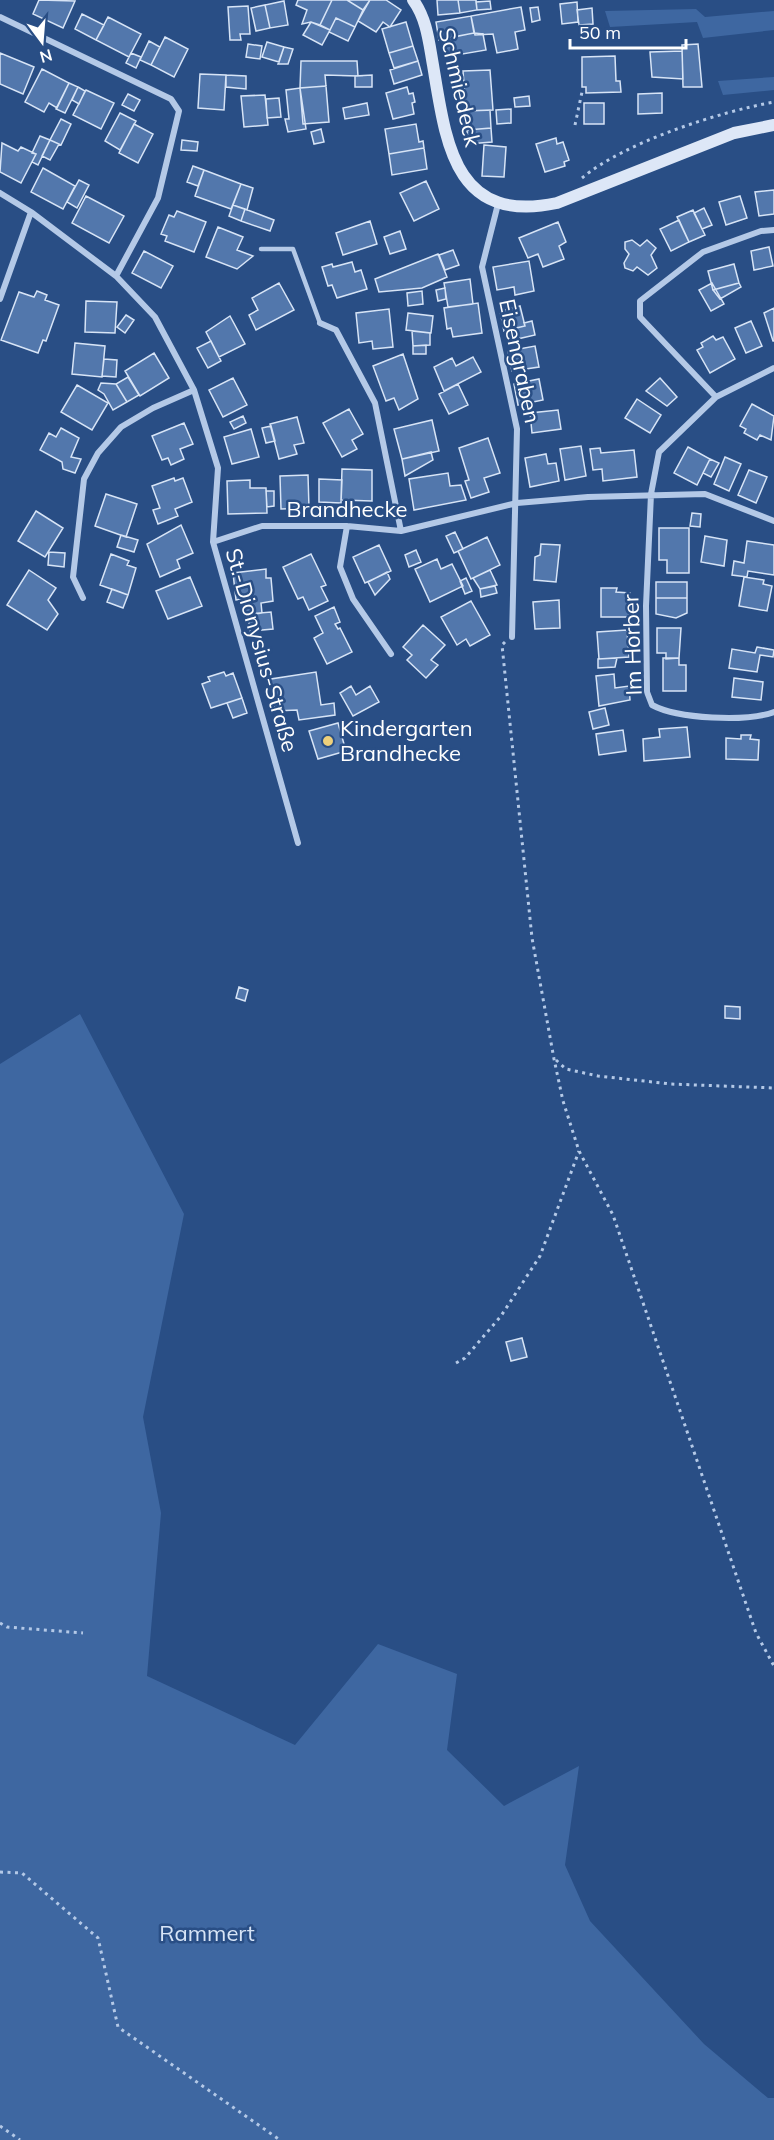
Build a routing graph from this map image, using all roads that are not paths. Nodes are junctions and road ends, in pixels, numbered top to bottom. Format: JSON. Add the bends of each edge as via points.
{"nodes":[{"id":1,"x":417,"y":3,"type":"edge"},
{"id":2,"x":0,"y":17,"type":"edge"},
{"id":3,"x":774,"y":125,"type":"edge"},
{"id":4,"x":0,"y":193,"type":"edge"},
{"id":5,"x":498,"y":204,"type":"junction"},
{"id":6,"x":31,"y":212,"type":"junction"},
{"id":7,"x":774,"y":230,"type":"edge"},
{"id":8,"x":261,"y":249,"type":"dead end"},
{"id":9,"x":116,"y":276,"type":"junction"},
{"id":10,"x":0,"y":299,"type":"edge"},
{"id":11,"x":320,"y":323,"type":"joint"},
{"id":12,"x":774,"y":368,"type":"edge"},
{"id":13,"x":194,"y":390,"type":"junction"},
{"id":14,"x":716,"y":397,"type":"junction"},
{"id":15,"x":651,"y":495,"type":"junction"},
{"id":16,"x":516,"y":502,"type":"junction"},
{"id":17,"x":774,"y":521,"type":"edge"},
{"id":18,"x":347,"y":526,"type":"junction"},
{"id":19,"x":401,"y":531,"type":"junction"},
{"id":20,"x":213,"y":542,"type":"junction"},
{"id":21,"x":83,"y":598,"type":"dead end"},
{"id":22,"x":512,"y":637,"type":"road end"},
{"id":23,"x":391,"y":654,"type":"dead end"},
{"id":24,"x":774,"y":712,"type":"edge"},
{"id":25,"x":298,"y":843,"type":"dead end"}],
"edges":[{"from":1,"to":5,"type":"main road","name":"Schmiedeck","via":[[428,36],[444,135],[467,182]]},
{"from":2,"to":9,"type":"street","via":[[171,99],[178,111],[158,198]]},
{"from":3,"to":5,"type":"main road","name":"Schmiedeck","via":[[735,133],[557,203],[533,208]]},
{"from":4,"to":6,"type":"street","name":"St.-Dionysius-Straße"},
{"from":5,"to":16,"type":"street","name":"Eisengraben","via":[[482,267],[517,429]]},
{"from":6,"to":9,"type":"street","name":"St.-Dionysius-Straße"},
{"from":6,"to":10,"type":"street"},
{"from":7,"to":14,"type":"street","via":[[760,231],[703,252],[640,301],[640,317]]},
{"from":8,"to":11,"type":"lane","via":[[293,249]]},
{"from":9,"to":13,"type":"street","name":"St.-Dionysius-Straße","via":[[155,317]]},
{"from":11,"to":19,"type":"street","via":[[336,330],[375,403]]},
{"from":12,"to":14,"type":"street"},
{"from":13,"to":20,"type":"street","name":"St.-Dionysius-Straße","via":[[218,468]]},
{"from":13,"to":21,"type":"street","via":[[121,427],[98,453],[84,479],[73,576]]},
{"from":14,"to":15,"type":"street","via":[[659,452]]},
{"from":15,"to":16,"type":"street"},
{"from":15,"to":17,"type":"street","via":[[705,494]]},
{"from":15,"to":24,"type":"street","name":"Im Horber","via":[[646,606],[647,692],[652,705],[664,712],[727,717]]},
{"from":16,"to":19,"type":"street","name":"Brandhecke"},
{"from":16,"to":22,"type":"street","name":"Eisengraben"},
{"from":18,"to":19,"type":"street","name":"Brandhecke"},
{"from":18,"to":20,"type":"street","name":"Brandhecke","via":[[262,526]]},
{"from":18,"to":23,"type":"street","via":[[340,567],[353,599]]},
{"from":20,"to":25,"type":"street","name":"St.-Dionysius-Straße"}]}
